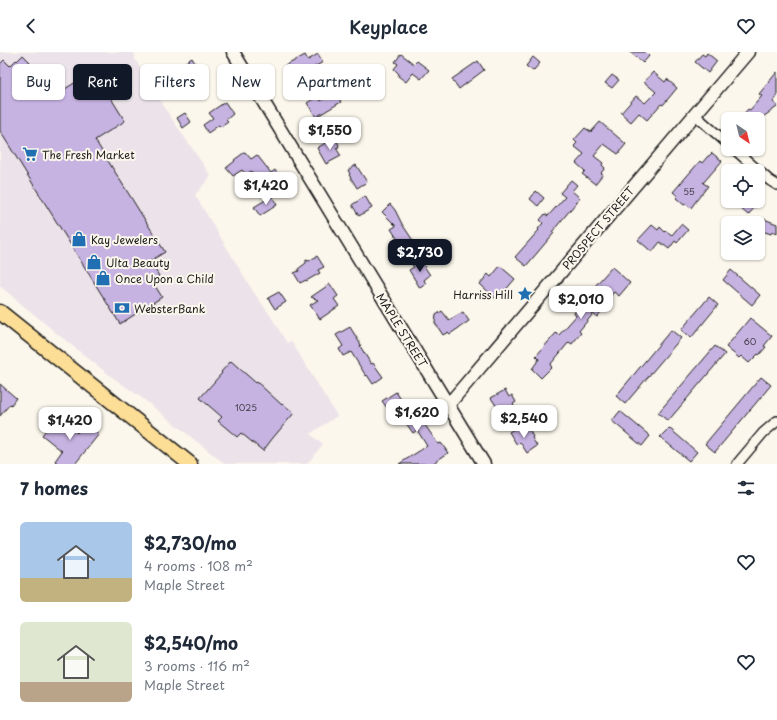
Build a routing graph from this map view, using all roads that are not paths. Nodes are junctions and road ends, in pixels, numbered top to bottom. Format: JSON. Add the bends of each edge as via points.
{"nodes":[{"id":1,"x":232,"y":52,"type":"edge"},
{"id":2,"x":748,"y":52,"type":"edge"},
{"id":3,"x":694,"y":114,"type":"junction"},
{"id":4,"x":721,"y":138,"type":"edge"},
{"id":5,"x":742,"y":156,"type":"edge"},
{"id":6,"x":777,"y":186,"type":"edge"},
{"id":7,"x":0,"y":312,"type":"edge"},
{"id":8,"x":448,"y":405,"type":"junction"},
{"id":9,"x":777,"y":421,"type":"edge"},
{"id":10,"x":190,"y":464,"type":"edge"},
{"id":11,"x":484,"y":464,"type":"edge"},
{"id":12,"x":737,"y":464,"type":"edge"}],
"edges":[{"from":1,"to":8,"type":"main road","name":"MAPLE STREET"},
{"from":2,"to":3,"type":"main road","name":"PROSPECT STREET"},
{"from":3,"to":4,"type":"street"},
{"from":3,"to":8,"type":"main road","name":"PROSPECT STREET"},
{"from":5,"to":6,"type":"street"},
{"from":7,"to":10,"type":"main road"},
{"from":8,"to":11,"type":"main road","name":"MAPLE STREET"},
{"from":9,"to":12,"type":"street","via":[[763,433]]}]}
